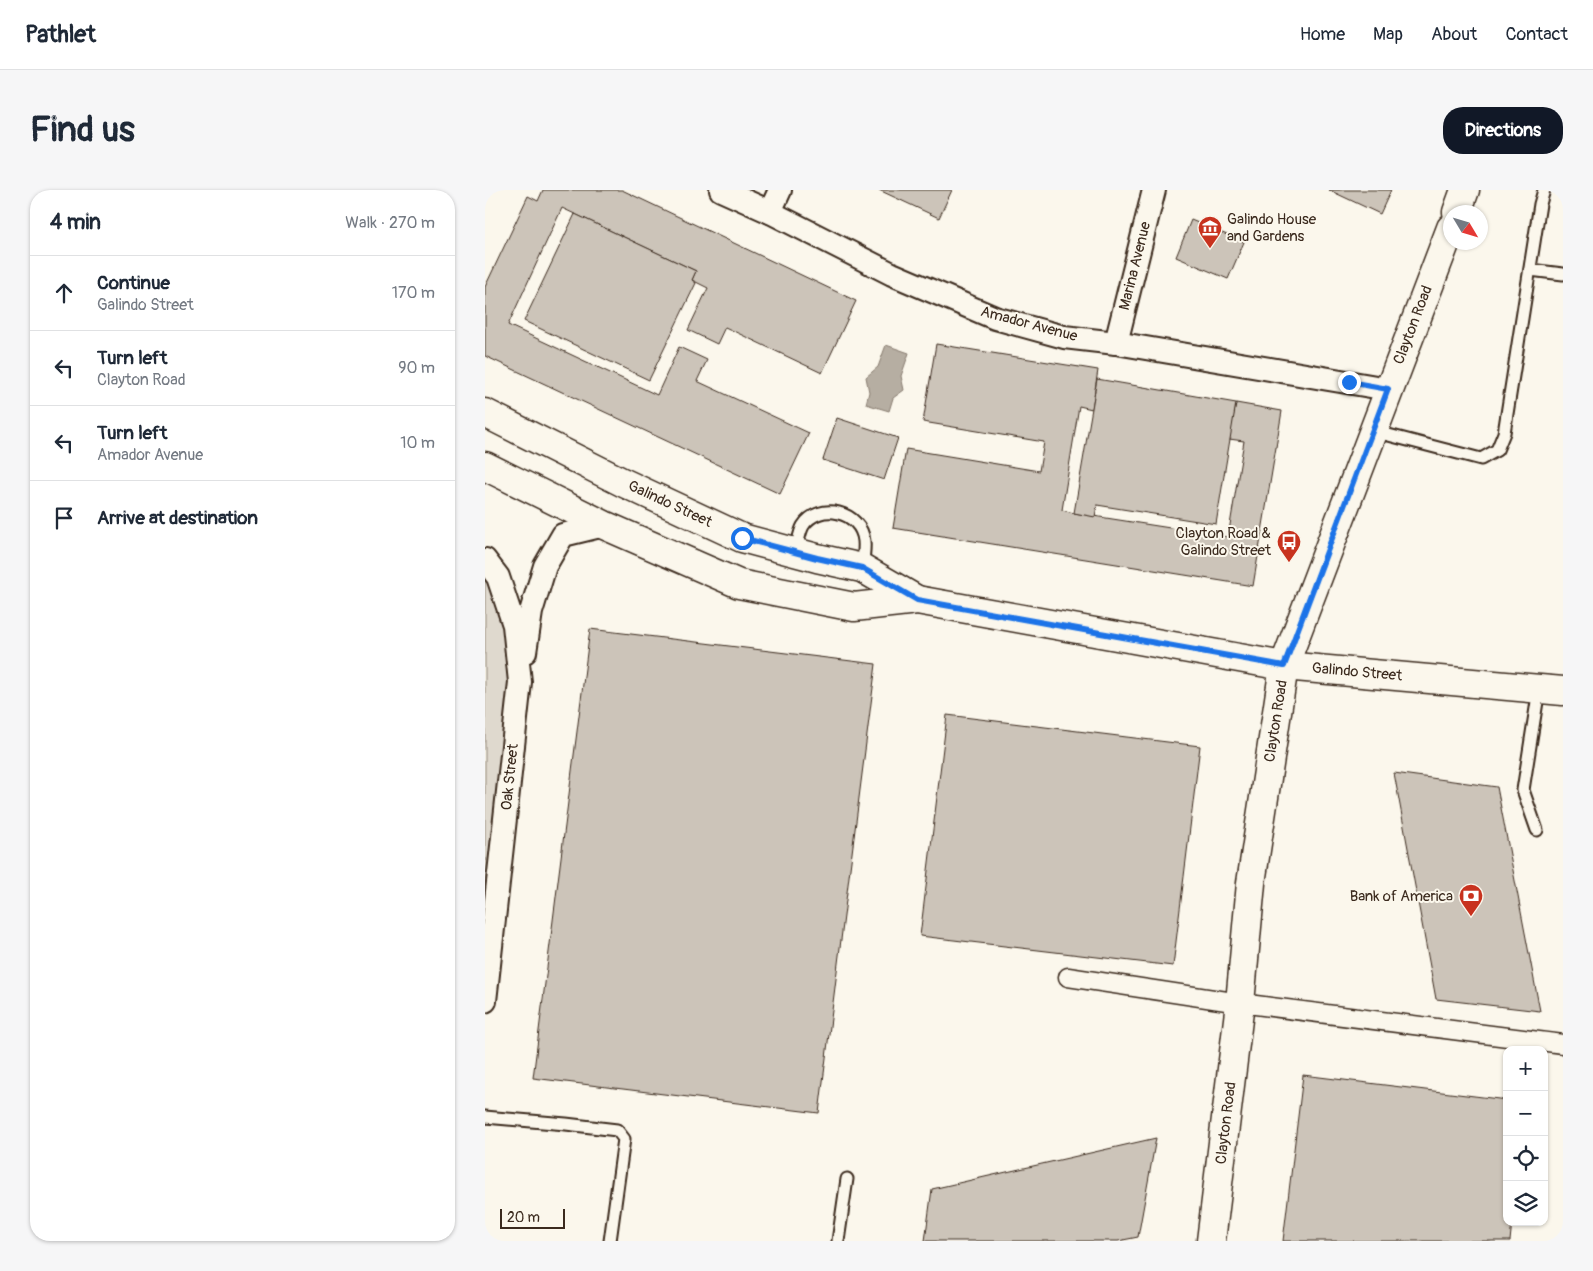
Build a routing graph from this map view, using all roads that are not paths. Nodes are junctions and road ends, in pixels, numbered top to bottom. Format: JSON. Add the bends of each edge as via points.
{"nodes":[{"id":1,"x":721,"y":190,"type":"edge"},
{"id":2,"x":780,"y":190,"type":"edge"},
{"id":3,"x":1155,"y":190,"type":"edge"},
{"id":4,"x":1465,"y":190,"type":"edge"},
{"id":5,"x":1544,"y":190,"type":"edge"},
{"id":6,"x":1460,"y":205,"type":"edge"},
{"id":7,"x":770,"y":212,"type":"junction"},
{"id":8,"x":1443,"y":248,"type":"edge"},
{"id":9,"x":1530,"y":270,"type":"junction"},
{"id":10,"x":1563,"y":274,"type":"edge"},
{"id":11,"x":1116,"y":343,"type":"junction"},
{"id":12,"x":1388,"y":389,"type":"junction"},
{"id":13,"x":485,"y":413,"type":"edge"},
{"id":14,"x":1373,"y":431,"type":"junction"},
{"id":15,"x":485,"y":466,"type":"edge"},
{"id":16,"x":604,"y":525,"type":"junction"},
{"id":17,"x":795,"y":552,"type":"junction"},
{"id":18,"x":485,"y":560,"type":"edge"},
{"id":19,"x":862,"y":568,"type":"junction"},
{"id":20,"x":917,"y":600,"type":"junction"},
{"id":21,"x":1284,"y":666,"type":"junction"},
{"id":22,"x":520,"y":682,"type":"junction"},
{"id":23,"x":1551,"y":690,"type":"edge"},
{"id":24,"x":1537,"y":830,"type":"dead end"},
{"id":25,"x":488,"y":935,"type":"edge"},
{"id":26,"x":1068,"y":977,"type":"dead end"},
{"id":27,"x":485,"y":1001,"type":"edge"},
{"id":28,"x":1240,"y":1003,"type":"junction"},
{"id":29,"x":1563,"y":1044,"type":"edge"},
{"id":30,"x":485,"y":1117,"type":"edge"},
{"id":31,"x":847,"y":1179,"type":"dead end"},
{"id":32,"x":610,"y":1241,"type":"edge"},
{"id":33,"x":838,"y":1241,"type":"edge"},
{"id":34,"x":1211,"y":1241,"type":"edge"}],
"edges":[{"from":1,"to":7,"type":"street","name":"Amador Avenue"},
{"from":2,"to":7,"type":"street"},
{"from":3,"to":11,"type":"street","name":"Marina Avenue"},
{"from":4,"to":6,"type":"main road"},
{"from":5,"to":9,"type":"lane"},
{"from":7,"to":11,"type":"street","name":"Amador Avenue","via":[[893,274],[995,318],[1064,337]]},
{"from":8,"to":12,"type":"main road","name":"Clayton Road"},
{"from":9,"to":10,"type":"lane"},
{"from":9,"to":14,"type":"lane","via":[[1504,433],[1497,450],[1481,459]]},
{"from":11,"to":12,"type":"street","name":"Amador Avenue"},
{"from":12,"to":14,"type":"main road","name":"Clayton Road"},
{"from":13,"to":17,"type":"main road","name":"Galindo Street","via":[[621,482],[742,538]]},
{"from":14,"to":21,"type":"main road","name":"Clayton Road"},
{"from":15,"to":16,"type":"main road","name":"Galindo Street"},
{"from":16,"to":20,"type":"main road","name":"Galindo Street","via":[[739,584],[854,606]]},
{"from":16,"to":22,"type":"street","via":[[563,535],[545,566],[531,612]]},
{"from":17,"to":19,"type":"main road","name":"Galindo Street"},
{"from":17,"to":19,"type":"lane","via":[[803,527],[815,514],[831,511],[847,515],[859,527],[864,540]]},
{"from":18,"to":22,"type":"street","name":"Oak Street","via":[[498,577],[514,625]]},
{"from":19,"to":20,"type":"main road","name":"Galindo Street"},
{"from":20,"to":21,"type":"main road","name":"Galindo Street"},
{"from":21,"to":23,"type":"main road","name":"Galindo Street"},
{"from":21,"to":28,"type":"main road","name":"Clayton Road","via":[[1251,883]]},
{"from":22,"to":25,"type":"street","name":"Oak Street"},
{"from":23,"to":24,"type":"lane","via":[[1523,790]]},
{"from":25,"to":27,"type":"street","name":"Oak Street"},
{"from":26,"to":28,"type":"street"},
{"from":28,"to":29,"type":"street"},
{"from":28,"to":34,"type":"main road","name":"Clayton Road"},
{"from":30,"to":32,"type":"lane","via":[[617,1130],[624,1139]]},
{"from":31,"to":33,"type":"lane"}]}
